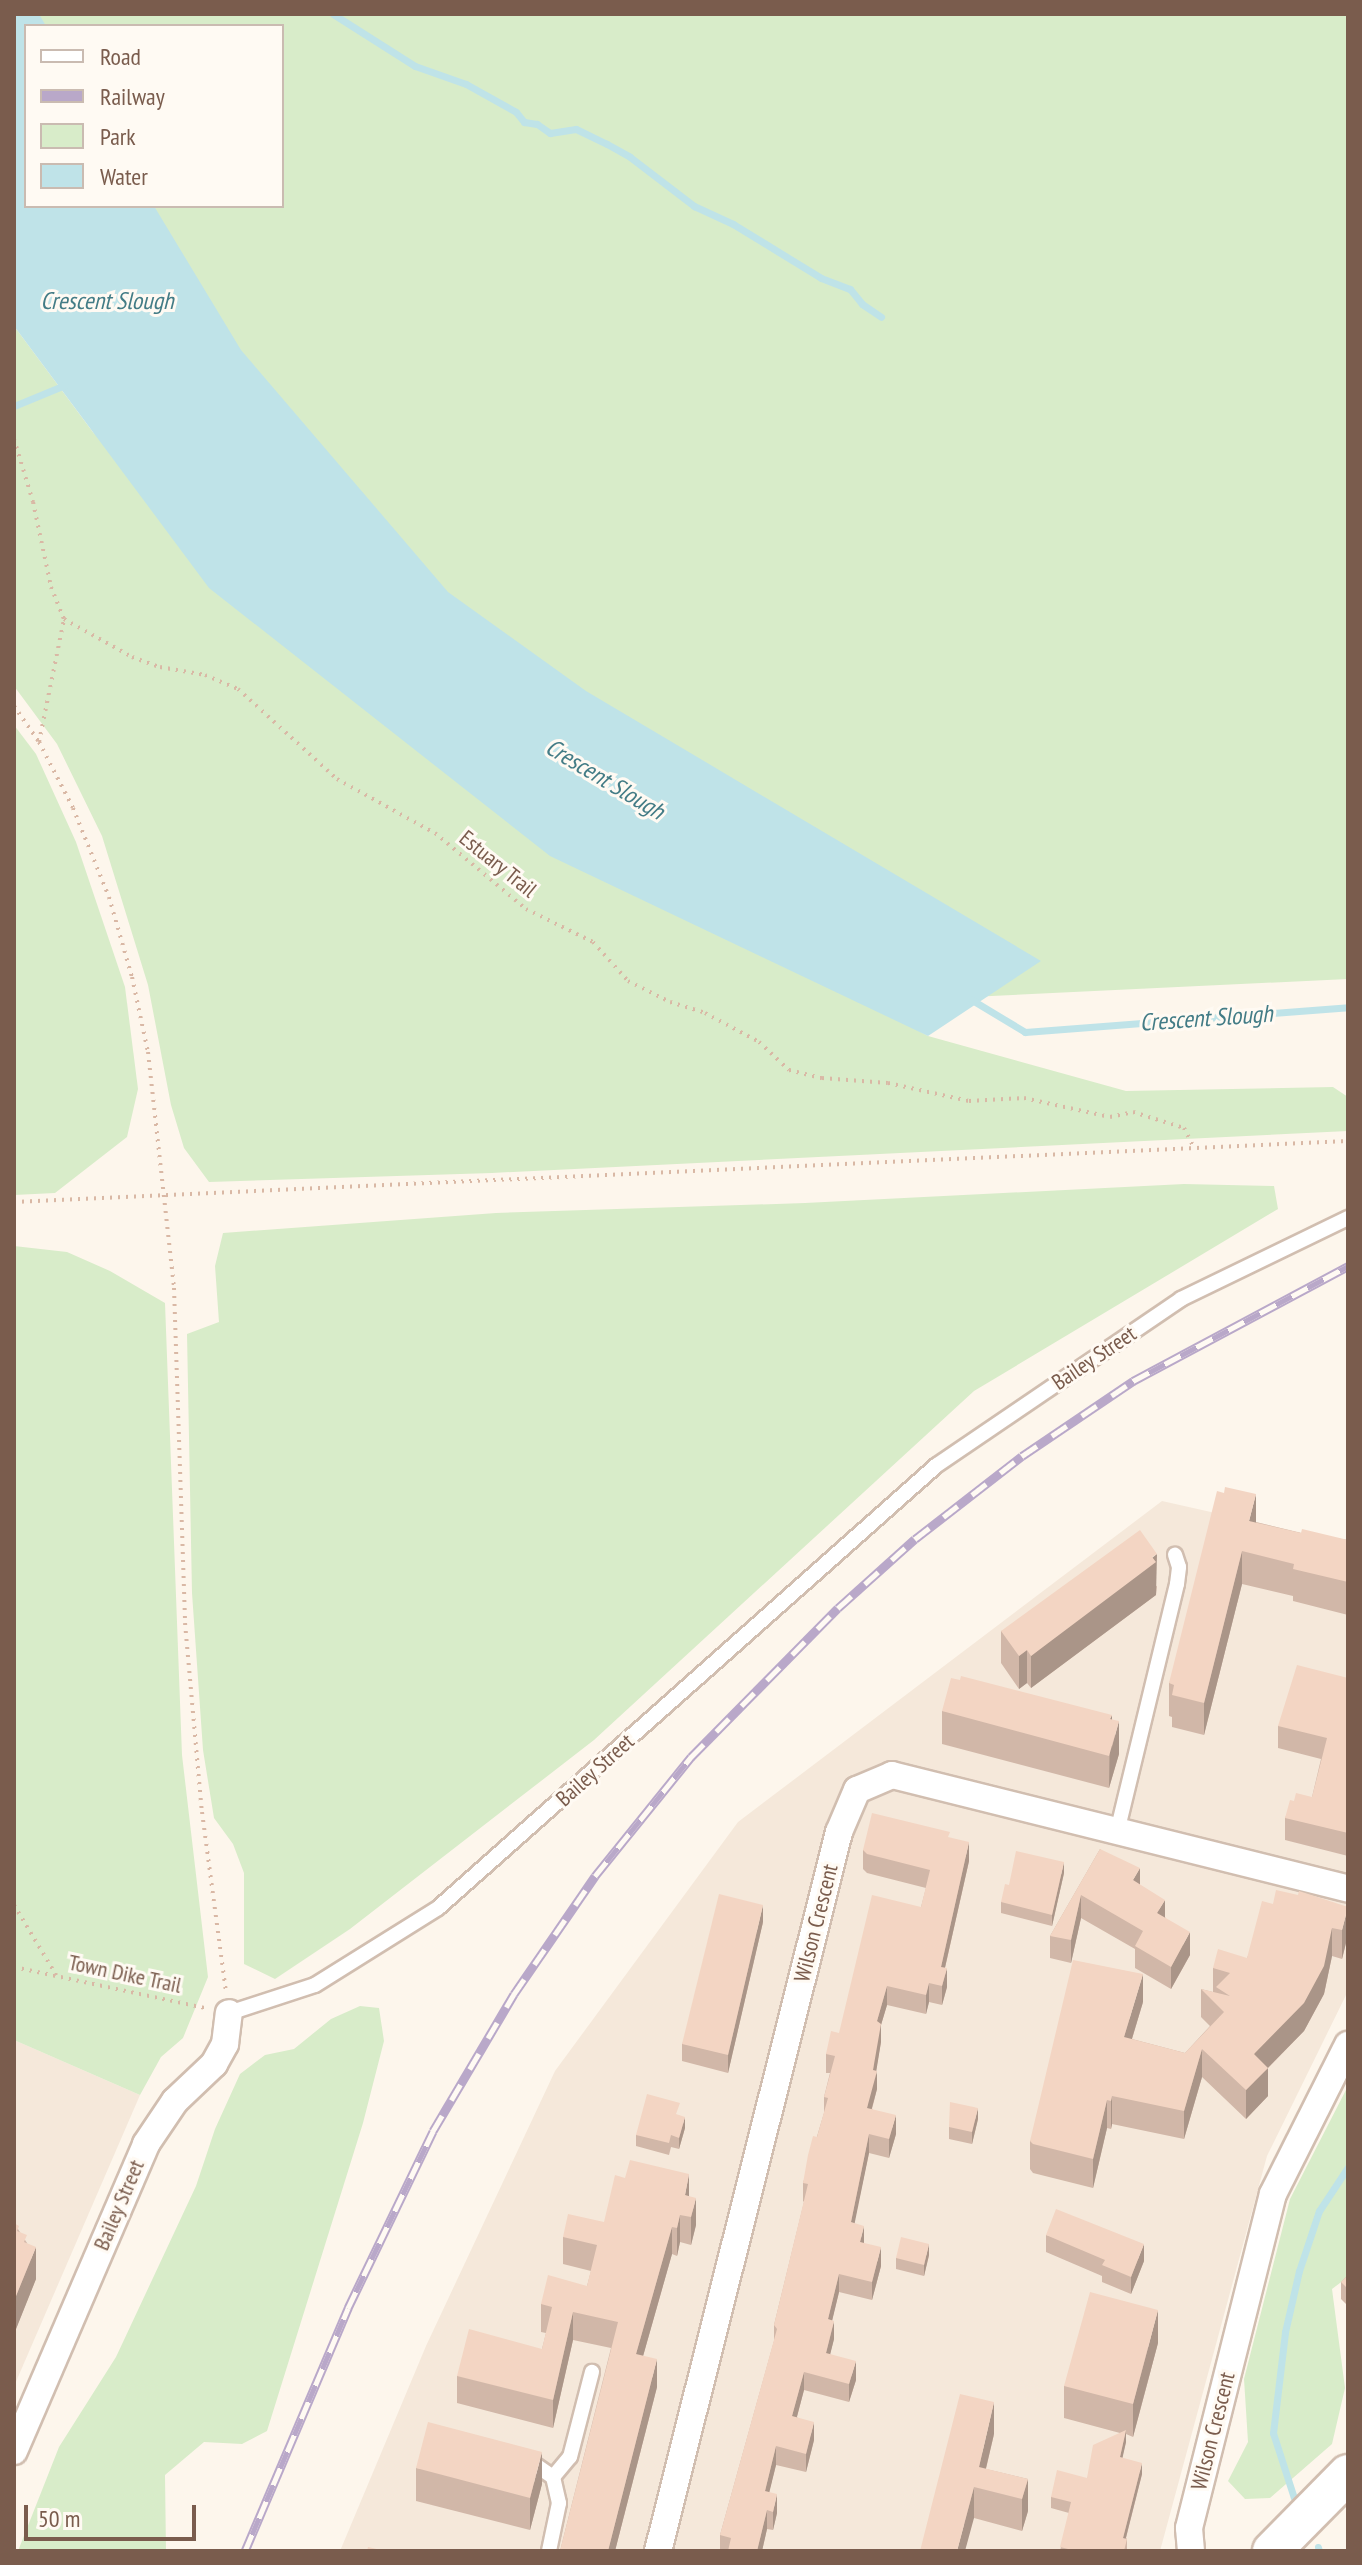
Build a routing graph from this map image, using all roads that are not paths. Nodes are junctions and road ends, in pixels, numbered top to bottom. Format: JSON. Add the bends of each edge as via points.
{"nodes":[{"id":1,"x":1348,"y":1218,"type":"edge"},
{"id":2,"x":1175,"y":1555,"type":"dead end"},
{"id":3,"x":1117,"y":1832,"type":"junction"},
{"id":4,"x":1348,"y":1889,"type":"edge"},
{"id":5,"x":229,"y":2013,"type":"joint"},
{"id":6,"x":1348,"y":2045,"type":"edge"},
{"id":7,"x":592,"y":2372,"type":"dead end"},
{"id":8,"x":14,"y":2451,"type":"edge"},
{"id":9,"x":518,"y":2457,"type":"edge"},
{"id":10,"x":1348,"y":2474,"type":"edge"},
{"id":11,"x":553,"y":2477,"type":"junction"},
{"id":12,"x":549,"y":2551,"type":"edge"},
{"id":13,"x":658,"y":2551,"type":"edge"},
{"id":14,"x":1191,"y":2551,"type":"edge"},
{"id":15,"x":1272,"y":2551,"type":"edge"}],
"edges":[{"from":1,"to":5,"type":"lane","name":"Bailey Street","via":[[1181,1299],[937,1465],[438,1908],[315,1985]]},
{"from":2,"to":3,"type":"lane","via":[[1177,1584]]},
{"from":3,"to":4,"type":"street","name":"Wilson Crescent"},
{"from":3,"to":13,"type":"street","name":"Wilson Crescent","via":[[892,1775],[857,1790],[839,1832]]},
{"from":5,"to":8,"type":"street","name":"Bailey Street","via":[[225,2044],[214,2064],[175,2101],[146,2144]]},
{"from":6,"to":14,"type":"street","name":"Wilson Crescent","via":[[1270,2203],[1189,2528]]},
{"from":7,"to":11,"type":"lane","via":[[570,2457]]},
{"from":9,"to":11,"type":"lane"},
{"from":10,"to":15,"type":"street"},
{"from":11,"to":12,"type":"lane","via":[[559,2503]]}]}
